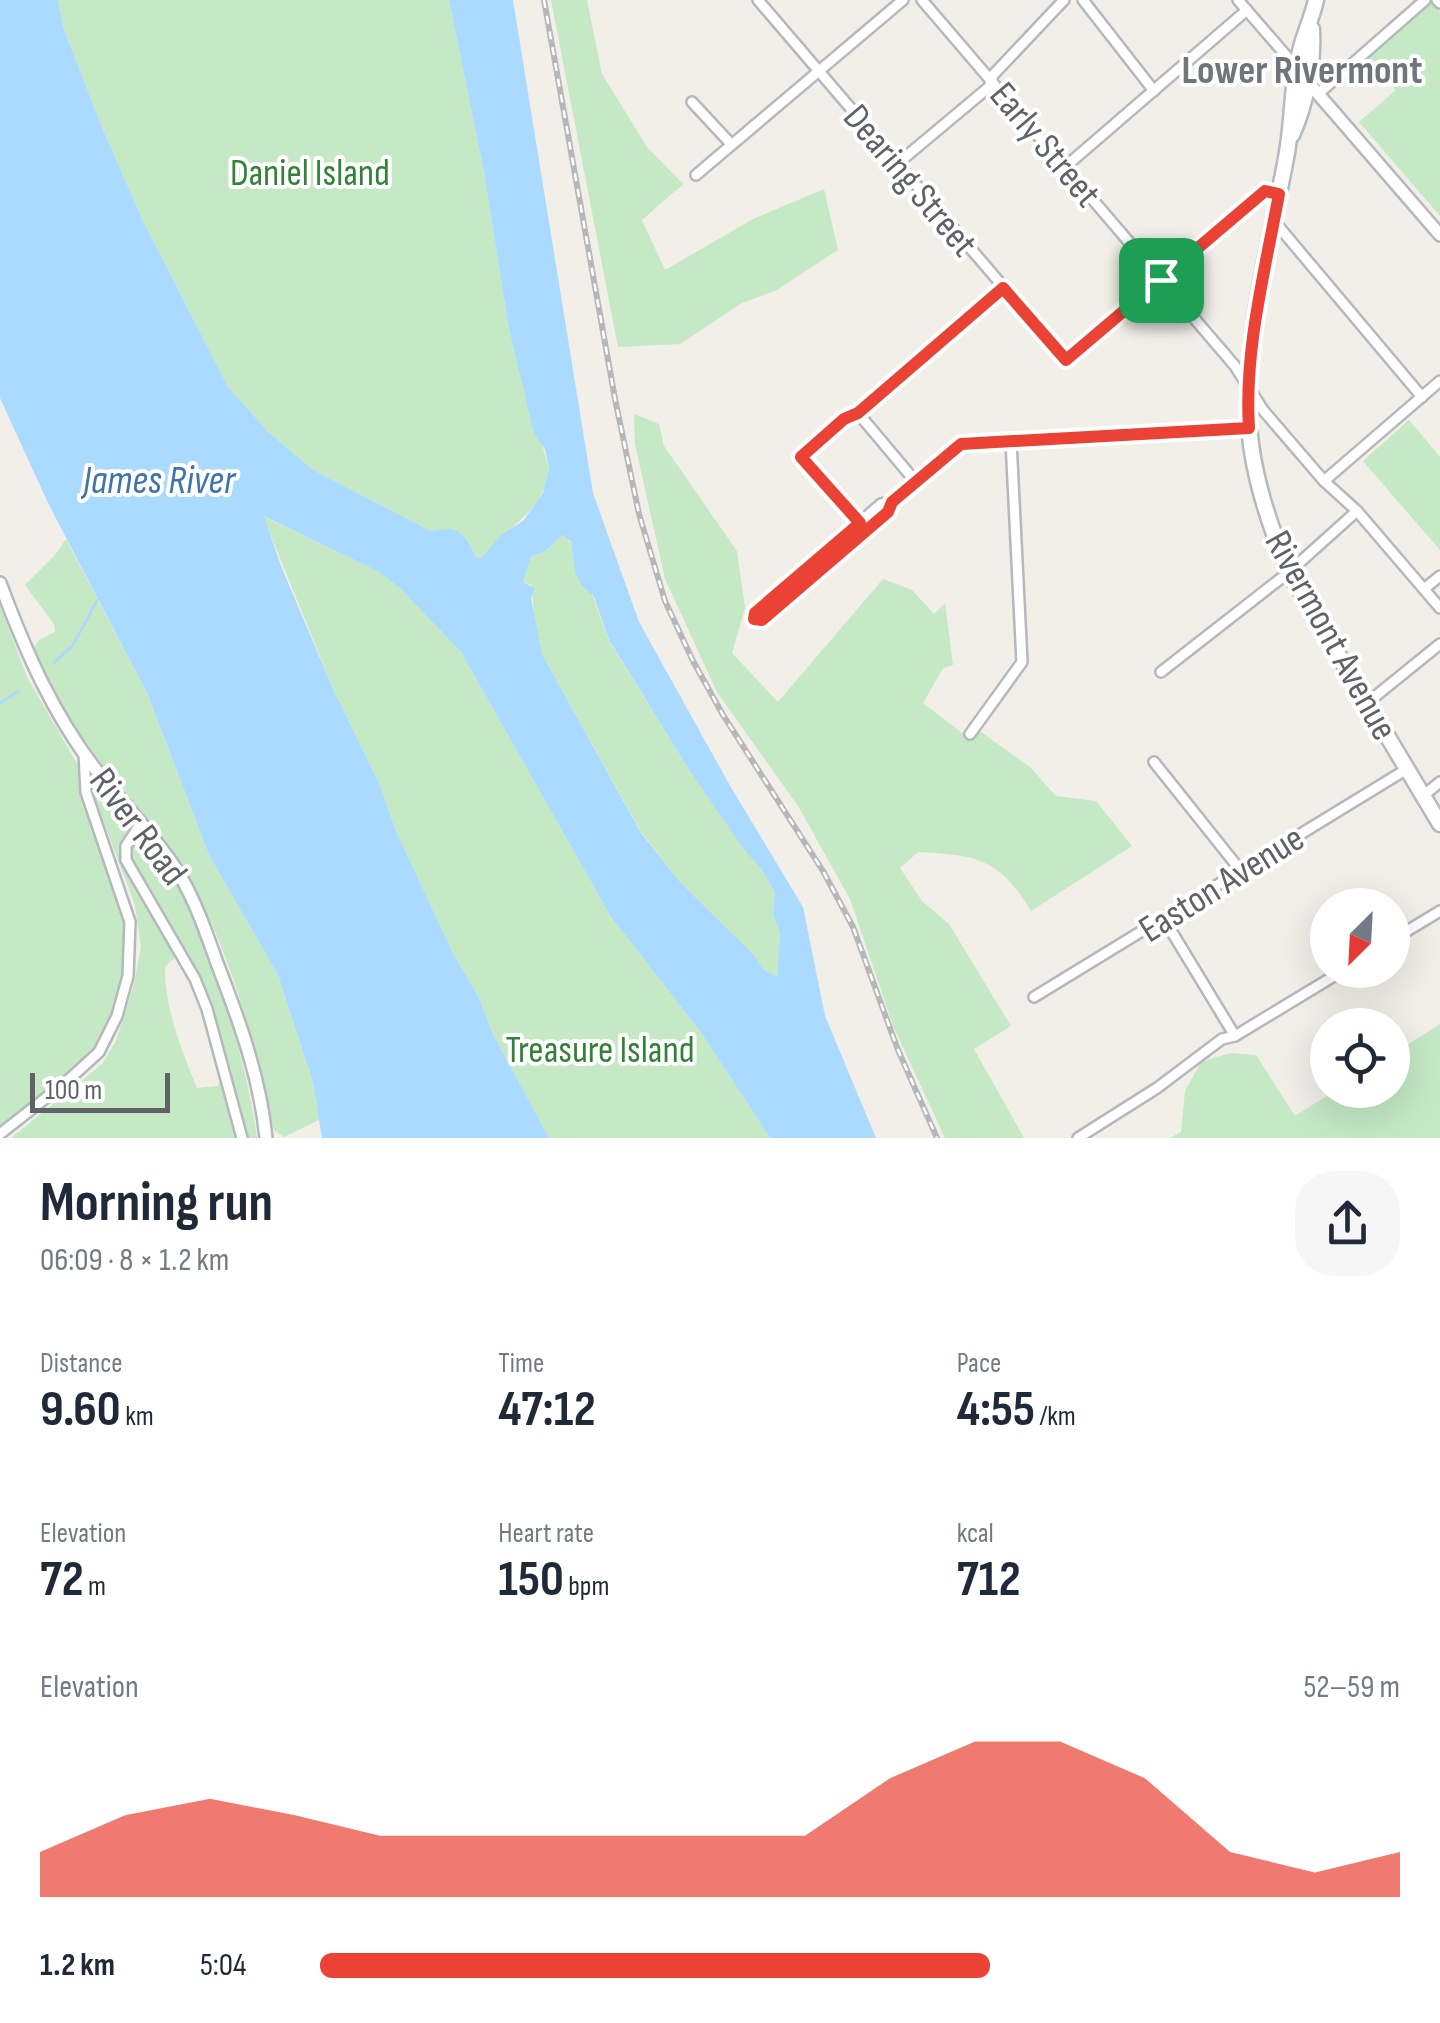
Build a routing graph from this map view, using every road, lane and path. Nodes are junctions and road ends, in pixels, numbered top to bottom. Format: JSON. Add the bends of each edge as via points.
{"nodes":[{"id":1,"x":758,"y":0,"type":"edge"},
{"id":2,"x":902,"y":0,"type":"edge"},
{"id":3,"x":922,"y":0,"type":"edge"},
{"id":4,"x":1064,"y":0,"type":"edge"},
{"id":5,"x":1084,"y":0,"type":"edge"},
{"id":6,"x":1238,"y":0,"type":"edge"},
{"id":7,"x":1316,"y":0,"type":"edge"},
{"id":8,"x":1425,"y":0,"type":"edge"},
{"id":9,"x":1247,"y":10,"type":"junction"},
{"id":10,"x":1311,"y":24,"type":"junction"},
{"id":11,"x":1296,"y":67,"type":"junction"},
{"id":12,"x":818,"y":70,"type":"junction"},
{"id":13,"x":991,"y":80,"type":"junction"},
{"id":14,"x":1307,"y":81,"type":"junction"},
{"id":15,"x":1154,"y":91,"type":"junction"},
{"id":16,"x":1319,"y":94,"type":"junction"},
{"id":17,"x":692,"y":102,"type":"dead end"},
{"id":18,"x":1292,"y":135,"type":"junction"},
{"id":19,"x":731,"y":144,"type":"junction"},
{"id":20,"x":896,"y":164,"type":"junction"},
{"id":21,"x":1065,"y":167,"type":"junction"},
{"id":22,"x":696,"y":174,"type":"dead end"},
{"id":23,"x":1279,"y":194,"type":"junction"},
{"id":24,"x":1274,"y":221,"type":"junction"},
{"id":25,"x":1440,"y":235,"type":"edge"},
{"id":26,"x":1161,"y":280,"type":"junction"},
{"id":27,"x":1003,"y":288,"type":"junction"},
{"id":28,"x":1440,"y":381,"type":"edge"},
{"id":29,"x":1248,"y":387,"type":"junction"},
{"id":30,"x":1422,"y":397,"type":"junction"},
{"id":31,"x":858,"y":413,"type":"junction"},
{"id":32,"x":1249,"y":428,"type":"junction"},
{"id":33,"x":1012,"y":441,"type":"junction"},
{"id":34,"x":1324,"y":480,"type":"junction"},
{"id":35,"x":916,"y":481,"type":"junction"},
{"id":36,"x":892,"y":502,"type":"junction"},
{"id":37,"x":1357,"y":511,"type":"junction"},
{"id":38,"x":860,"y":523,"type":"junction"},
{"id":39,"x":1288,"y":572,"type":"junction"},
{"id":40,"x":1440,"y":576,"type":"edge"},
{"id":41,"x":0,"y":583,"type":"edge"},
{"id":42,"x":1424,"y":589,"type":"junction"},
{"id":43,"x":1440,"y":608,"type":"edge"},
{"id":44,"x":1440,"y":644,"type":"edge"},
{"id":45,"x":1161,"y":672,"type":"dead end"},
{"id":46,"x":1367,"y":703,"type":"junction"},
{"id":47,"x":970,"y":734,"type":"dead end"},
{"id":48,"x":84,"y":753,"type":"junction"},
{"id":49,"x":1154,"y":762,"type":"dead end"},
{"id":50,"x":1407,"y":769,"type":"junction"},
{"id":51,"x":1440,"y":782,"type":"edge"},
{"id":52,"x":1423,"y":796,"type":"junction"},
{"id":53,"x":140,"y":822,"type":"junction"},
{"id":54,"x":1440,"y":824,"type":"edge"},
{"id":55,"x":1241,"y":870,"type":"junction"},
{"id":56,"x":1440,"y":912,"type":"edge"},
{"id":57,"x":1164,"y":919,"type":"junction"},
{"id":58,"x":1410,"y":930,"type":"edge"},
{"id":59,"x":1314,"y":988,"type":"edge"},
{"id":60,"x":1034,"y":998,"type":"dead end"},
{"id":61,"x":1235,"y":1036,"type":"junction"},
{"id":62,"x":0,"y":1134,"type":"edge"},
{"id":63,"x":242,"y":1138,"type":"edge"},
{"id":64,"x":266,"y":1138,"type":"edge"},
{"id":65,"x":1078,"y":1138,"type":"edge"}],
"edges":[{"from":1,"to":12,"type":"street","name":"Dearing Street"},
{"from":2,"to":12,"type":"street"},
{"from":3,"to":13,"type":"street","name":"Early Street"},
{"from":4,"to":13,"type":"street"},
{"from":5,"to":15,"type":"street"},
{"from":6,"to":9,"type":"street"},
{"from":7,"to":10,"type":"main road","name":"Rivermont Avenue"},
{"from":8,"to":16,"type":"street"},
{"from":9,"to":11,"type":"street"},
{"from":9,"to":15,"type":"street"},
{"from":10,"to":11,"type":"main road","name":"Rivermont Avenue"},
{"from":10,"to":14,"type":"main road","name":"Rivermont Avenue"},
{"from":11,"to":18,"type":"main road","name":"Rivermont Avenue"},
{"from":12,"to":19,"type":"street"},
{"from":12,"to":20,"type":"street","name":"Dearing Street"},
{"from":13,"to":20,"type":"street"},
{"from":13,"to":21,"type":"street","name":"Early Street"},
{"from":14,"to":16,"type":"street"},
{"from":14,"to":18,"type":"main road","name":"Rivermont Avenue"},
{"from":15,"to":21,"type":"street"},
{"from":16,"to":25,"type":"street"},
{"from":17,"to":19,"type":"street"},
{"from":18,"to":23,"type":"main road","name":"Rivermont Avenue"},
{"from":19,"to":22,"type":"street"},
{"from":20,"to":27,"type":"street","name":"Dearing Street"},
{"from":21,"to":26,"type":"street","name":"Early Street"},
{"from":23,"to":24,"type":"main road","name":"Rivermont Avenue"},
{"from":23,"to":26,"type":"street","via":[[1265,191]]},
{"from":24,"to":29,"type":"main road","name":"Rivermont Avenue"},
{"from":24,"to":30,"type":"street"},
{"from":26,"to":27,"type":"street","name":"Dearing Street","via":[[1066,360]]},
{"from":26,"to":29,"type":"street","name":"Early Street"},
{"from":27,"to":31,"type":"street"},
{"from":28,"to":30,"type":"street"},
{"from":29,"to":32,"type":"main road","name":"Rivermont Avenue"},
{"from":29,"to":34,"type":"street","name":"Early Street"},
{"from":30,"to":34,"type":"street"},
{"from":31,"to":35,"type":"street"},
{"from":31,"to":38,"type":"street","via":[[801,457]]},
{"from":32,"to":33,"type":"street"},
{"from":32,"to":39,"type":"main road","name":"Rivermont Avenue","via":[[1271,530]]},
{"from":33,"to":35,"type":"street","via":[[961,444]]},
{"from":33,"to":47,"type":"street","via":[[1022,662]]},
{"from":34,"to":37,"type":"street","name":"Early Street"},
{"from":35,"to":36,"type":"street"},
{"from":36,"to":38,"type":"street"},
{"from":36,"to":38,"type":"street","via":[[762,620],[754,619]]},
{"from":37,"to":39,"type":"street"},
{"from":37,"to":42,"type":"street","name":"Early Street"},
{"from":39,"to":45,"type":"street"},
{"from":39,"to":46,"type":"main road","name":"Rivermont Avenue"},
{"from":40,"to":42,"type":"street"},
{"from":41,"to":48,"type":"street","name":"River Road","via":[[46,693]]},
{"from":42,"to":43,"type":"street","name":"Early Street"},
{"from":44,"to":46,"type":"street"},
{"from":46,"to":50,"type":"main road","name":"Rivermont Avenue"},
{"from":48,"to":53,"type":"street","name":"River Road"},
{"from":48,"to":62,"type":"street","via":[[86,792],[130,922],[128,976],[99,1052]]},
{"from":49,"to":55,"type":"street"},
{"from":50,"to":52,"type":"main road","name":"Rivermont Avenue"},
{"from":50,"to":55,"type":"street","name":"Easton Avenue"},
{"from":51,"to":52,"type":"street"},
{"from":52,"to":54,"type":"main road","name":"Rivermont Avenue"},
{"from":53,"to":63,"type":"street","via":[[126,860],[195,980]]},
{"from":53,"to":64,"type":"street","name":"River Road","via":[[191,895],[250,1054]]},
{"from":55,"to":57,"type":"street","name":"Easton Avenue"},
{"from":56,"to":58,"type":"street"},
{"from":57,"to":60,"type":"street","name":"Easton Avenue"},
{"from":57,"to":61,"type":"street"},
{"from":59,"to":61,"type":"street"},
{"from":61,"to":65,"type":"street"}]}
